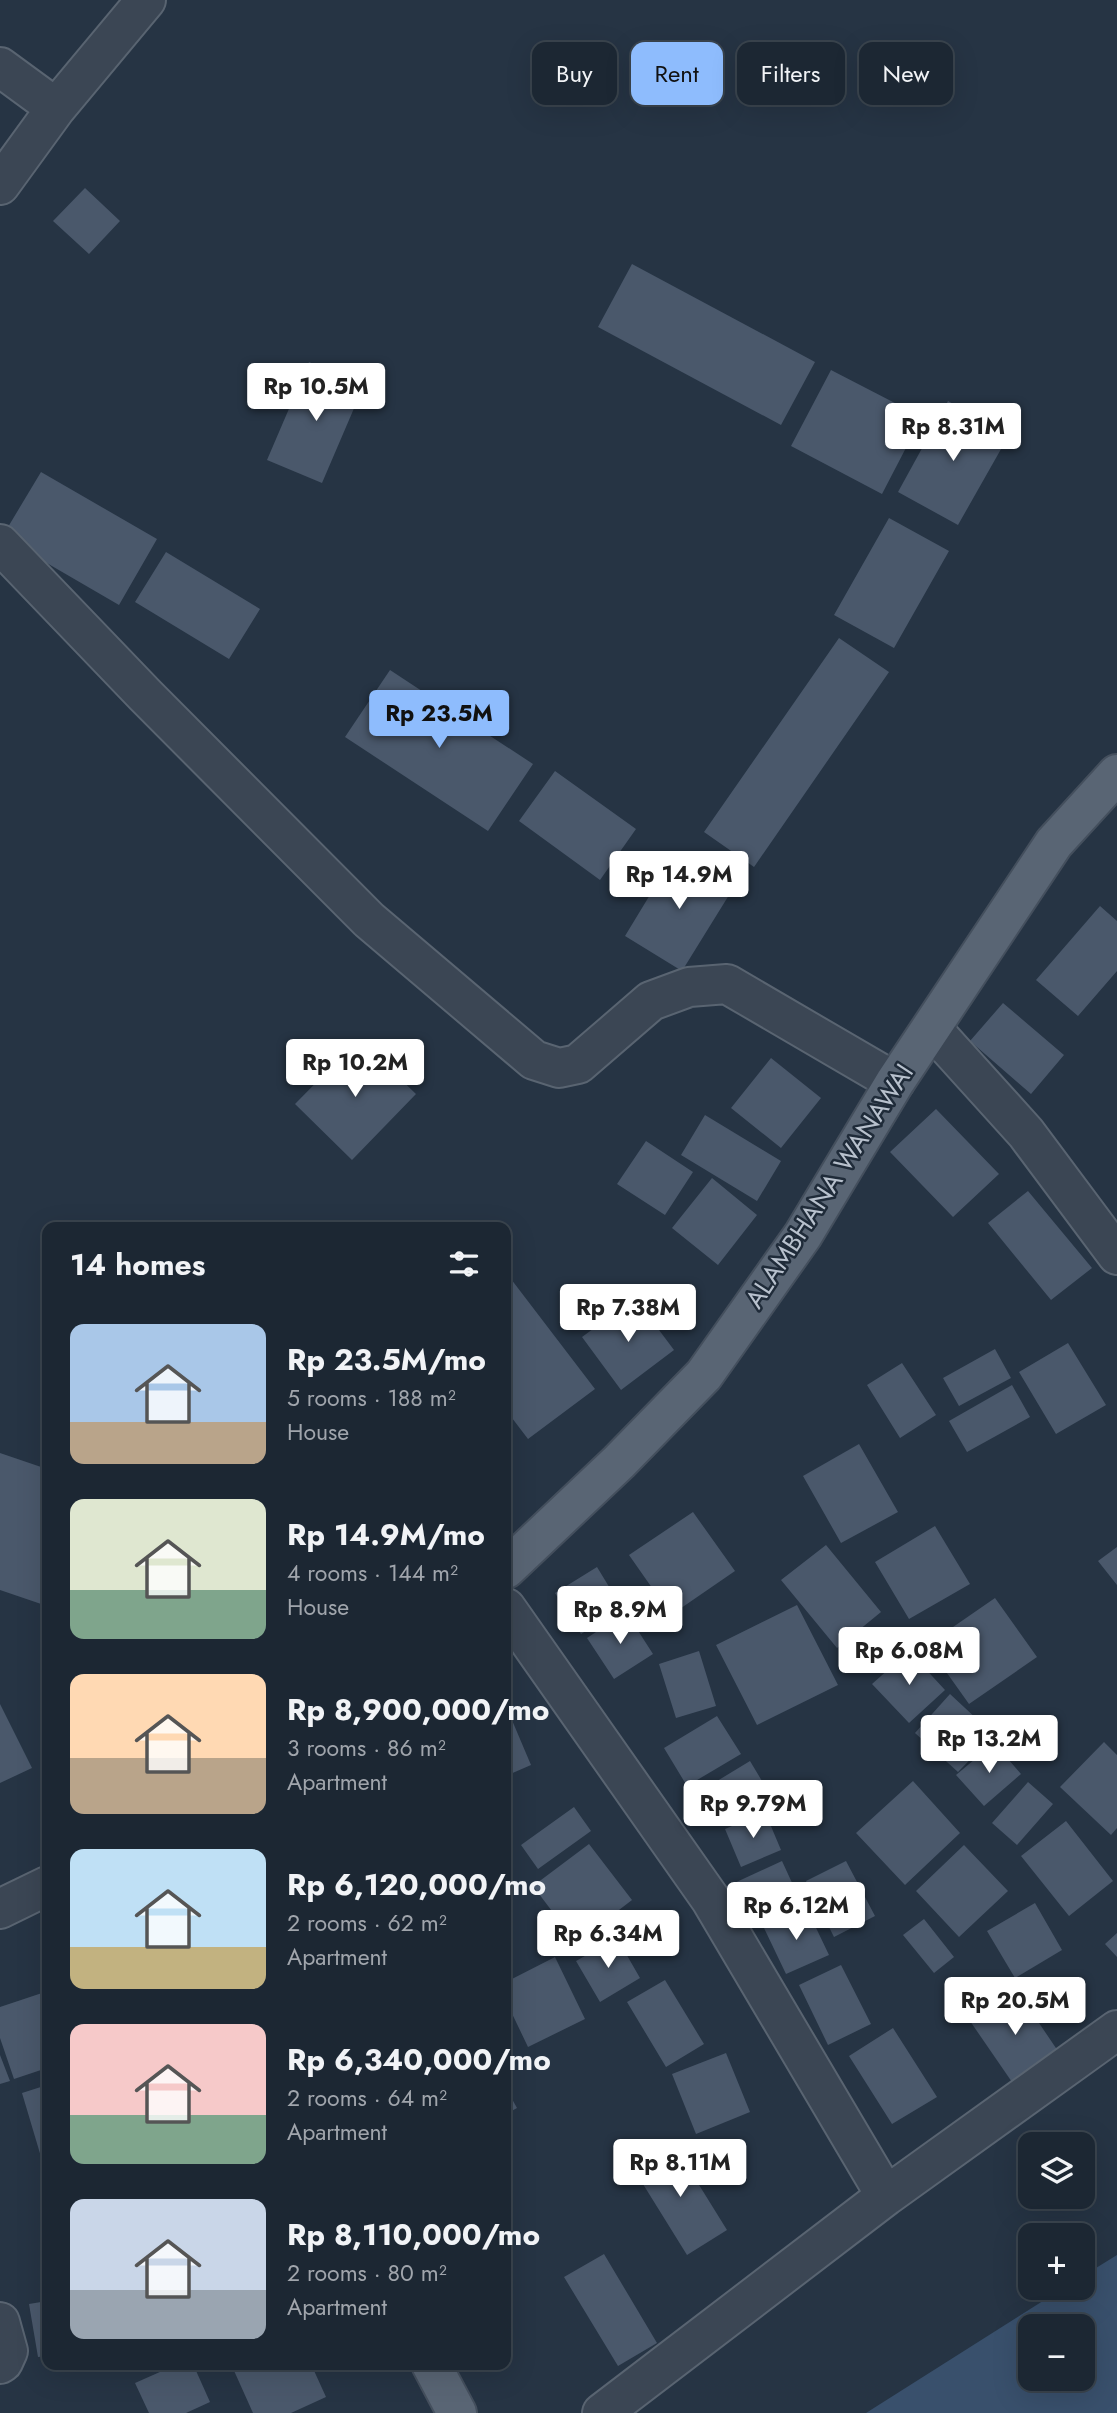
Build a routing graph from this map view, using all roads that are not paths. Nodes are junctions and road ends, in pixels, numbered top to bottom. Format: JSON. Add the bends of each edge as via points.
{"nodes":[{"id":1,"x":146,"y":0,"type":"edge"},
{"id":2,"x":0,"y":67,"type":"edge"},
{"id":3,"x":56,"y":108,"type":"junction"},
{"id":4,"x":0,"y":185,"type":"edge"},
{"id":5,"x":0,"y":544,"type":"edge"},
{"id":6,"x":1117,"y":774,"type":"edge"},
{"id":7,"x":932,"y":1029,"type":"junction"},
{"id":8,"x":895,"y":1082,"type":"junction"},
{"id":9,"x":1117,"y":1255,"type":"edge"},
{"id":10,"x":511,"y":1564,"type":"edge"},
{"id":11,"x":511,"y":1615,"type":"edge"},
{"id":12,"x":42,"y":1888,"type":"edge"},
{"id":13,"x":0,"y":1909,"type":"edge"},
{"id":14,"x":1117,"y":2030,"type":"edge"},
{"id":15,"x":886,"y":2196,"type":"junction"},
{"id":16,"x":0,"y":2322,"type":"edge"},
{"id":17,"x":0,"y":2364,"type":"edge"},
{"id":18,"x":434,"y":2370,"type":"edge"},
{"id":19,"x":457,"y":2413,"type":"edge"},
{"id":20,"x":602,"y":2413,"type":"edge"}],
"edges":[{"from":1,"to":3,"type":"street"},
{"from":2,"to":3,"type":"street"},
{"from":3,"to":4,"type":"street"},
{"from":5,"to":8,"type":"street","via":[[369,920],[534,1060],[559,1068],[578,1064],[652,1001],[689,987],[727,984]]},
{"from":6,"to":7,"type":"main road","name":"ALAMBHANA WANAWAI","via":[[1054,844]]},
{"from":7,"to":8,"type":"main road","name":"ALAMBHANA WANAWAI"},
{"from":7,"to":9,"type":"street","via":[[1026,1133]]},
{"from":8,"to":10,"type":"main road","name":"ALAMBHANA WANAWAI","via":[[803,1235],[705,1375]]},
{"from":11,"to":15,"type":"street","via":[[711,1900]]},
{"from":12,"to":13,"type":"street"},
{"from":14,"to":15,"type":"street"},
{"from":15,"to":20,"type":"street"},
{"from":16,"to":17,"type":"street","via":[[8,2351]]},
{"from":18,"to":19,"type":"main road"}]}
